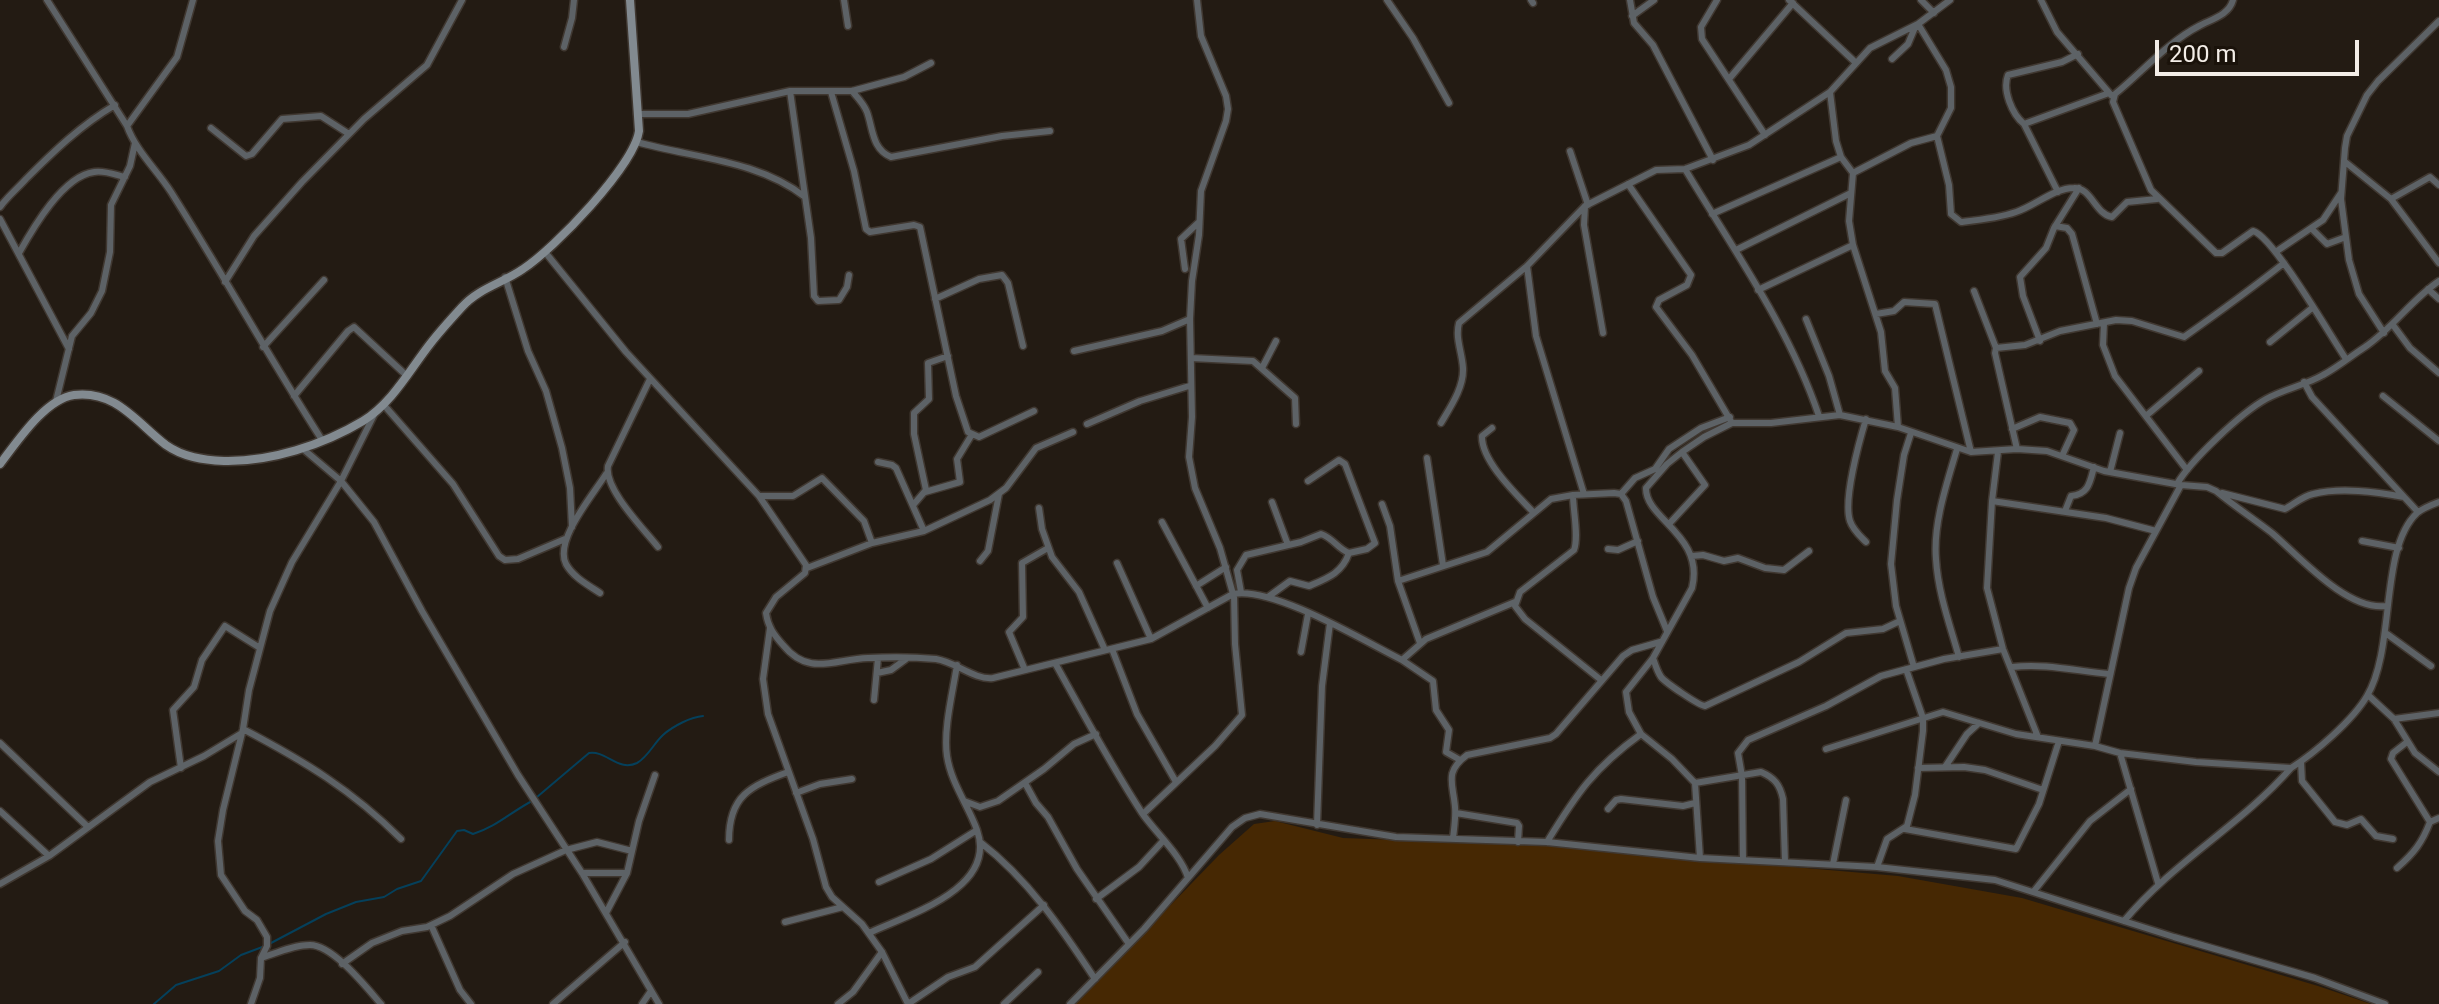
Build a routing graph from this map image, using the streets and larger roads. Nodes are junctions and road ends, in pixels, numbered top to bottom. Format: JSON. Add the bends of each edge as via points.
{"nodes":[{"id":1,"x":47,"y":0,"type":"edge"},
{"id":2,"x":193,"y":0,"type":"edge"},
{"id":3,"x":462,"y":0,"type":"edge"},
{"id":4,"x":574,"y":0,"type":"edge"},
{"id":5,"x":630,"y":0,"type":"edge"},
{"id":6,"x":1197,"y":0,"type":"edge"},
{"id":7,"x":1387,"y":0,"type":"edge"},
{"id":8,"x":1630,"y":0,"type":"edge"},
{"id":9,"x":1654,"y":0,"type":"edge"},
{"id":10,"x":1717,"y":0,"type":"edge"},
{"id":11,"x":1921,"y":0,"type":"edge"},
{"id":12,"x":1950,"y":0,"type":"edge"},
{"id":13,"x":2041,"y":0,"type":"edge"},
{"id":14,"x":2233,"y":0,"type":"edge"},
{"id":15,"x":846,"y":1,"type":"edge"},
{"id":16,"x":1791,"y":1,"type":"edge"},
{"id":17,"x":1934,"y":13,"type":"junction"},
{"id":18,"x":1632,"y":16,"type":"junction"},
{"id":19,"x":2439,"y":21,"type":"edge"},
{"id":20,"x":1917,"y":25,"type":"junction"},
{"id":21,"x":848,"y":26,"type":"dead end"},
{"id":22,"x":564,"y":47,"type":"dead end"},
{"id":23,"x":2078,"y":54,"type":"junction"},
{"id":24,"x":1892,"y":59,"type":"dead end"},
{"id":25,"x":1855,"y":62,"type":"junction"},
{"id":26,"x":931,"y":63,"type":"dead end"},
{"id":27,"x":1729,"y":79,"type":"junction"},
{"id":28,"x":790,"y":91,"type":"junction"},
{"id":29,"x":852,"y":91,"type":"junction"},
{"id":30,"x":831,"y":92,"type":"junction"},
{"id":31,"x":1830,"y":92,"type":"junction"},
{"id":32,"x":2111,"y":95,"type":"junction"},
{"id":33,"x":1449,"y":103,"type":"dead end"},
{"id":34,"x":115,"y":105,"type":"junction"},
{"id":35,"x":637,"y":114,"type":"junction"},
{"id":36,"x":2024,"y":124,"type":"junction"},
{"id":37,"x":127,"y":126,"type":"junction"},
{"id":38,"x":211,"y":128,"type":"dead end"},
{"id":39,"x":1050,"y":131,"type":"dead end"},
{"id":40,"x":349,"y":134,"type":"junction"},
{"id":41,"x":1765,"y":135,"type":"junction"},
{"id":42,"x":1937,"y":136,"type":"junction"},
{"id":43,"x":637,"y":142,"type":"junction"},
{"id":44,"x":135,"y":143,"type":"junction"},
{"id":45,"x":1570,"y":151,"type":"dead end"},
{"id":46,"x":1841,"y":157,"type":"junction"},
{"id":47,"x":1713,"y":160,"type":"junction"},
{"id":48,"x":2344,"y":161,"type":"junction"},
{"id":49,"x":1685,"y":169,"type":"junction"},
{"id":50,"x":1853,"y":173,"type":"junction"},
{"id":51,"x":125,"y":177,"type":"junction"},
{"id":52,"x":2439,"y":183,"type":"edge"},
{"id":53,"x":1628,"y":184,"type":"junction"},
{"id":54,"x":2079,"y":188,"type":"junction"},
{"id":55,"x":2058,"y":192,"type":"junction"},
{"id":56,"x":1852,"y":193,"type":"junction"},
{"id":57,"x":2342,"y":193,"type":"junction"},
{"id":58,"x":805,"y":197,"type":"junction"},
{"id":59,"x":2157,"y":199,"type":"junction"},
{"id":60,"x":2391,"y":199,"type":"junction"},
{"id":61,"x":1586,"y":206,"type":"junction"},
{"id":62,"x":0,"y":207,"type":"edge"},
{"id":63,"x":1712,"y":214,"type":"junction"},
{"id":64,"x":0,"y":219,"type":"edge"},
{"id":65,"x":1199,"y":222,"type":"junction"},
{"id":66,"x":2055,"y":226,"type":"junction"},
{"id":67,"x":2312,"y":229,"type":"junction"},
{"id":68,"x":2346,"y":237,"type":"junction"},
{"id":69,"x":1853,"y":245,"type":"junction"},
{"id":70,"x":1736,"y":250,"type":"junction"},
{"id":71,"x":2277,"y":251,"type":"junction"},
{"id":72,"x":545,"y":252,"type":"junction"},
{"id":73,"x":19,"y":253,"type":"junction"},
{"id":74,"x":2284,"y":263,"type":"junction"},
{"id":75,"x":2439,"y":263,"type":"edge"},
{"id":76,"x":1527,"y":266,"type":"junction"},
{"id":77,"x":1185,"y":269,"type":"dead end"},
{"id":78,"x":849,"y":275,"type":"dead end"},
{"id":79,"x":505,"y":277,"type":"junction"},
{"id":80,"x":324,"y":280,"type":"dead end"},
{"id":81,"x":2439,"y":281,"type":"edge"},
{"id":82,"x":225,"y":282,"type":"junction"},
{"id":83,"x":2428,"y":289,"type":"junction"},
{"id":84,"x":1758,"y":290,"type":"junction"},
{"id":85,"x":1974,"y":291,"type":"dead end"},
{"id":86,"x":935,"y":299,"type":"junction"},
{"id":87,"x":2439,"y":299,"type":"edge"},
{"id":88,"x":2312,"y":308,"type":"junction"},
{"id":89,"x":1876,"y":314,"type":"junction"},
{"id":90,"x":1190,"y":319,"type":"junction"},
{"id":91,"x":1806,"y":319,"type":"dead end"},
{"id":92,"x":2101,"y":324,"type":"junction"},
{"id":93,"x":2393,"y":325,"type":"junction"},
{"id":94,"x":1603,"y":333,"type":"dead end"},
{"id":95,"x":2384,"y":333,"type":"junction"},
{"id":96,"x":1276,"y":341,"type":"dead end"},
{"id":97,"x":2040,"y":341,"type":"junction"},
{"id":98,"x":2270,"y":342,"type":"dead end"},
{"id":99,"x":1023,"y":346,"type":"dead end"},
{"id":100,"x":263,"y":347,"type":"junction"},
{"id":101,"x":1996,"y":348,"type":"junction"},
{"id":102,"x":69,"y":349,"type":"junction"},
{"id":103,"x":1074,"y":351,"type":"dead end"},
{"id":104,"x":948,"y":356,"type":"junction"},
{"id":105,"x":1191,"y":358,"type":"junction"},
{"id":106,"x":2346,"y":359,"type":"junction"},
{"id":107,"x":1262,"y":368,"type":"junction"},
{"id":108,"x":2199,"y":371,"type":"dead end"},
{"id":109,"x":2439,"y":373,"type":"edge"},
{"id":110,"x":408,"y":376,"type":"junction"},
{"id":111,"x":650,"y":379,"type":"junction"},
{"id":112,"x":2304,"y":382,"type":"junction"},
{"id":113,"x":1189,"y":386,"type":"junction"},
{"id":114,"x":294,"y":396,"type":"junction"},
{"id":115,"x":2383,"y":396,"type":"dead end"},
{"id":116,"x":56,"y":401,"type":"junction"},
{"id":117,"x":383,"y":404,"type":"junction"},
{"id":118,"x":1034,"y":411,"type":"dead end"},
{"id":119,"x":375,"y":413,"type":"junction"},
{"id":120,"x":1840,"y":415,"type":"junction"},
{"id":121,"x":2147,"y":415,"type":"junction"},
{"id":122,"x":1819,"y":416,"type":"junction"},
{"id":123,"x":1866,"y":419,"type":"junction"},
{"id":124,"x":1731,"y":420,"type":"junction"},
{"id":125,"x":1441,"y":423,"type":"dead end"},
{"id":126,"x":1087,"y":424,"type":"dead end"},
{"id":127,"x":1296,"y":424,"type":"dead end"},
{"id":128,"x":1898,"y":427,"type":"junction"},
{"id":129,"x":1492,"y":428,"type":"dead end"},
{"id":130,"x":2012,"y":429,"type":"junction"},
{"id":131,"x":1073,"y":432,"type":"dead end"},
{"id":132,"x":1911,"y":433,"type":"junction"},
{"id":133,"x":2120,"y":433,"type":"dead end"},
{"id":134,"x":971,"y":436,"type":"junction"},
{"id":135,"x":322,"y":440,"type":"junction"},
{"id":136,"x":2439,"y":441,"type":"edge"},
{"id":137,"x":302,"y":447,"type":"junction"},
{"id":138,"x":1957,"y":449,"type":"junction"},
{"id":139,"x":2017,"y":449,"type":"junction"},
{"id":140,"x":1682,"y":452,"type":"junction"},
{"id":141,"x":1971,"y":452,"type":"junction"},
{"id":142,"x":1998,"y":452,"type":"junction"},
{"id":143,"x":2062,"y":456,"type":"junction"},
{"id":144,"x":1427,"y":458,"type":"dead end"},
{"id":145,"x":878,"y":462,"type":"dead end"},
{"id":146,"x":0,"y":463,"type":"edge"},
{"id":147,"x":2094,"y":467,"type":"junction"},
{"id":148,"x":2187,"y":470,"type":"junction"},
{"id":149,"x":2110,"y":472,"type":"junction"},
{"id":150,"x":606,"y":474,"type":"junction"},
{"id":151,"x":341,"y":481,"type":"junction"},
{"id":152,"x":1308,"y":481,"type":"dead end"},
{"id":153,"x":2179,"y":485,"type":"junction"},
{"id":154,"x":2216,"y":491,"type":"junction"},
{"id":155,"x":925,"y":492,"type":"junction"},
{"id":156,"x":999,"y":494,"type":"junction"},
{"id":157,"x":1584,"y":494,"type":"junction"},
{"id":158,"x":1621,"y":494,"type":"junction"},
{"id":159,"x":1573,"y":495,"type":"junction"},
{"id":160,"x":759,"y":496,"type":"junction"},
{"id":161,"x":2404,"y":497,"type":"junction"},
{"id":162,"x":1992,"y":501,"type":"junction"},
{"id":163,"x":1272,"y":502,"type":"dead end"},
{"id":164,"x":2439,"y":502,"type":"edge"},
{"id":165,"x":914,"y":504,"type":"junction"},
{"id":166,"x":1382,"y":504,"type":"dead end"},
{"id":167,"x":1039,"y":508,"type":"dead end"},
{"id":168,"x":2065,"y":511,"type":"junction"},
{"id":169,"x":1533,"y":512,"type":"junction"},
{"id":170,"x":2418,"y":512,"type":"junction"},
{"id":171,"x":1162,"y":522,"type":"dead end"},
{"id":172,"x":1669,"y":524,"type":"junction"},
{"id":173,"x":572,"y":527,"type":"junction"},
{"id":174,"x":924,"y":531,"type":"junction"},
{"id":175,"x":2156,"y":531,"type":"junction"},
{"id":176,"x":565,"y":539,"type":"junction"},
{"id":177,"x":1638,"y":541,"type":"junction"},
{"id":178,"x":2362,"y":541,"type":"dead end"},
{"id":179,"x":1866,"y":542,"type":"dead end"},
{"id":180,"x":872,"y":543,"type":"junction"},
{"id":181,"x":1288,"y":545,"type":"junction"},
{"id":182,"x":658,"y":547,"type":"dead end"},
{"id":183,"x":1048,"y":548,"type":"junction"},
{"id":184,"x":2399,"y":548,"type":"junction"},
{"id":185,"x":1608,"y":549,"type":"dead end"},
{"id":186,"x":1809,"y":551,"type":"dead end"},
{"id":187,"x":1349,"y":553,"type":"junction"},
{"id":188,"x":1692,"y":556,"type":"junction"},
{"id":189,"x":980,"y":561,"type":"dead end"},
{"id":190,"x":1117,"y":563,"type":"dead end"},
{"id":191,"x":1443,"y":565,"type":"junction"},
{"id":192,"x":1226,"y":567,"type":"junction"},
{"id":193,"x":807,"y":568,"type":"junction"},
{"id":194,"x":1398,"y":581,"type":"junction"},
{"id":195,"x":1196,"y":586,"type":"junction"},
{"id":196,"x":600,"y":593,"type":"dead end"},
{"id":197,"x":1236,"y":593,"type":"junction"},
{"id":198,"x":1268,"y":597,"type":"junction"},
{"id":199,"x":1515,"y":602,"type":"junction"},
{"id":200,"x":2386,"y":606,"type":"junction"},
{"id":201,"x":1208,"y":608,"type":"junction"},
{"id":202,"x":1308,"y":614,"type":"junction"},
{"id":203,"x":1900,"y":621,"type":"junction"},
{"id":204,"x":1330,"y":623,"type":"junction"},
{"id":205,"x":770,"y":628,"type":"junction"},
{"id":206,"x":1667,"y":631,"type":"junction"},
{"id":207,"x":2387,"y":634,"type":"junction"},
{"id":208,"x":1151,"y":639,"type":"junction"},
{"id":209,"x":1660,"y":642,"type":"junction"},
{"id":210,"x":1420,"y":643,"type":"junction"},
{"id":211,"x":260,"y":648,"type":"junction"},
{"id":212,"x":1108,"y":649,"type":"junction"},
{"id":213,"x":2003,"y":649,"type":"junction"},
{"id":214,"x":1301,"y":652,"type":"dead end"},
{"id":215,"x":1959,"y":657,"type":"junction"},
{"id":216,"x":878,"y":658,"type":"junction"},
{"id":217,"x":1653,"y":658,"type":"junction"},
{"id":218,"x":906,"y":659,"type":"junction"},
{"id":219,"x":1402,"y":660,"type":"junction"},
{"id":220,"x":1055,"y":663,"type":"junction"},
{"id":221,"x":957,"y":665,"type":"junction"},
{"id":222,"x":2431,"y":666,"type":"dead end"},
{"id":223,"x":2012,"y":667,"type":"junction"},
{"id":224,"x":1910,"y":668,"type":"junction"},
{"id":225,"x":1025,"y":670,"type":"junction"},
{"id":226,"x":877,"y":673,"type":"junction"},
{"id":227,"x":2109,"y":674,"type":"junction"},
{"id":228,"x":1601,"y":680,"type":"junction"},
{"id":229,"x":2368,"y":695,"type":"junction"},
{"id":230,"x":874,"y":700,"type":"dead end"},
{"id":231,"x":2439,"y":713,"type":"edge"},
{"id":232,"x":1923,"y":718,"type":"junction"},
{"id":233,"x":2394,"y":719,"type":"junction"},
{"id":234,"x":1979,"y":723,"type":"junction"},
{"id":235,"x":243,"y":731,"type":"junction"},
{"id":236,"x":1096,"y":734,"type":"junction"},
{"id":237,"x":1641,"y":734,"type":"junction"},
{"id":238,"x":2038,"y":737,"type":"junction"},
{"id":239,"x":2059,"y":741,"type":"junction"},
{"id":240,"x":2407,"y":742,"type":"junction"},
{"id":241,"x":0,"y":743,"type":"edge"},
{"id":242,"x":2095,"y":746,"type":"junction"},
{"id":243,"x":1826,"y":749,"type":"dead end"},
{"id":244,"x":2120,"y":753,"type":"junction"},
{"id":245,"x":1460,"y":760,"type":"junction"},
{"id":246,"x":2301,"y":762,"type":"junction"},
{"id":247,"x":1945,"y":767,"type":"junction"},
{"id":248,"x":181,"y":768,"type":"junction"},
{"id":249,"x":1918,"y":768,"type":"junction"},
{"id":250,"x":2291,"y":768,"type":"junction"},
{"id":251,"x":788,"y":772,"type":"junction"},
{"id":252,"x":2439,"y":772,"type":"edge"},
{"id":253,"x":655,"y":775,"type":"dead end"},
{"id":254,"x":1742,"y":776,"type":"junction"},
{"id":255,"x":852,"y":779,"type":"dead end"},
{"id":256,"x":1176,"y":782,"type":"junction"},
{"id":257,"x":1025,"y":783,"type":"junction"},
{"id":258,"x":1695,"y":783,"type":"junction"},
{"id":259,"x":2131,"y":789,"type":"junction"},
{"id":260,"x":2043,"y":790,"type":"junction"},
{"id":261,"x":796,"y":793,"type":"junction"},
{"id":262,"x":1846,"y":800,"type":"dead end"},
{"id":263,"x":964,"y":801,"type":"junction"},
{"id":264,"x":1695,"y":803,"type":"junction"},
{"id":265,"x":1608,"y":809,"type":"dead end"},
{"id":266,"x":0,"y":811,"type":"edge"},
{"id":267,"x":1456,"y":813,"type":"junction"},
{"id":268,"x":1143,"y":814,"type":"junction"},
{"id":269,"x":2439,"y":818,"type":"edge"},
{"id":270,"x":2430,"y":822,"type":"junction"},
{"id":271,"x":1317,"y":825,"type":"junction"},
{"id":272,"x":88,"y":827,"type":"junction"},
{"id":273,"x":1905,"y":829,"type":"junction"},
{"id":274,"x":977,"y":830,"type":"junction"},
{"id":275,"x":401,"y":839,"type":"dead end"},
{"id":276,"x":1453,"y":839,"type":"junction"},
{"id":277,"x":2393,"y":839,"type":"dead end"},
{"id":278,"x":729,"y":840,"type":"dead end"},
{"id":279,"x":1163,"y":841,"type":"junction"},
{"id":280,"x":980,"y":842,"type":"junction"},
{"id":281,"x":1518,"y":842,"type":"junction"},
{"id":282,"x":1547,"y":842,"type":"junction"},
{"id":283,"x":566,"y":850,"type":"junction"},
{"id":284,"x":632,"y":851,"type":"junction"},
{"id":285,"x":49,"y":856,"type":"junction"},
{"id":286,"x":1700,"y":858,"type":"junction"},
{"id":287,"x":1743,"y":860,"type":"junction"},
{"id":288,"x":1785,"y":862,"type":"junction"},
{"id":289,"x":1833,"y":864,"type":"junction"},
{"id":290,"x":1877,"y":867,"type":"junction"},
{"id":291,"x":2397,"y":868,"type":"dead end"},
{"id":292,"x":582,"y":873,"type":"junction"},
{"id":293,"x":627,"y":873,"type":"junction"},
{"id":294,"x":1188,"y":878,"type":"junction"},
{"id":295,"x":879,"y":882,"type":"dead end"},
{"id":296,"x":2158,"y":883,"type":"junction"},
{"id":297,"x":0,"y":884,"type":"edge"},
{"id":298,"x":2034,"y":891,"type":"junction"},
{"id":299,"x":1096,"y":899,"type":"junction"},
{"id":300,"x":1044,"y":905,"type":"junction"},
{"id":301,"x":843,"y":907,"type":"junction"},
{"id":302,"x":606,"y":913,"type":"junction"},
{"id":303,"x":2124,"y":921,"type":"junction"},
{"id":304,"x":785,"y":922,"type":"dead end"},
{"id":305,"x":431,"y":925,"type":"junction"},
{"id":306,"x":869,"y":933,"type":"junction"},
{"id":307,"x":625,"y":942,"type":"junction"},
{"id":308,"x":1129,"y":944,"type":"junction"},
{"id":309,"x":882,"y":952,"type":"junction"},
{"id":310,"x":261,"y":958,"type":"junction"},
{"id":311,"x":342,"y":964,"type":"junction"},
{"id":312,"x":1038,"y":972,"type":"dead end"},
{"id":313,"x":1095,"y":979,"type":"junction"},
{"id":314,"x":651,"y":991,"type":"junction"},
{"id":315,"x":251,"y":1004,"type":"edge"},
{"id":316,"x":381,"y":1004,"type":"edge"},
{"id":317,"x":471,"y":1004,"type":"edge"},
{"id":318,"x":553,"y":1004,"type":"edge"},
{"id":319,"x":642,"y":1004,"type":"edge"},
{"id":320,"x":659,"y":1004,"type":"edge"},
{"id":321,"x":838,"y":1004,"type":"edge"},
{"id":322,"x":908,"y":1004,"type":"edge"},
{"id":323,"x":1004,"y":1004,"type":"edge"},
{"id":324,"x":1070,"y":1004,"type":"edge"},
{"id":325,"x":2385,"y":1004,"type":"edge"}],
"edges":[{"from":1,"to":34,"type":"street"},
{"from":2,"to":37,"type":"street","via":[[177,57]]},
{"from":3,"to":40,"type":"street","via":[[427,65]]},
{"from":4,"to":22,"type":"street"},
{"from":5,"to":35,"type":"street"},
{"from":6,"to":65,"type":"street","via":[[1201,36],[1228,109],[1201,191]]},
{"from":7,"to":33,"type":"street"},
{"from":8,"to":18,"type":"street"},
{"from":9,"to":18,"type":"street"},
{"from":10,"to":27,"type":"street","via":[[1700,32]]},
{"from":11,"to":17,"type":"street"},
{"from":12,"to":17,"type":"street"},
{"from":13,"to":23,"type":"street","via":[[2057,32]]},
{"from":14,"to":32,"type":"street","via":[[2230,8],[2195,28]]},
{"from":15,"to":21,"type":"street"},
{"from":16,"to":25,"type":"street"},
{"from":16,"to":27,"type":"street"},
{"from":17,"to":20,"type":"street"},
{"from":18,"to":47,"type":"street","via":[[1653,45]]},
{"from":19,"to":48,"type":"street","via":[[2367,95],[2347,136]]},
{"from":20,"to":24,"type":"street","via":[[1908,44]]},
{"from":20,"to":25,"type":"street","via":[[1870,48]]},
{"from":20,"to":42,"type":"street","via":[[1951,87],[1951,108]]},
{"from":23,"to":32,"type":"street"},
{"from":23,"to":36,"type":"street","via":[[2008,75],[2013,113]]},
{"from":25,"to":31,"type":"street"},
{"from":26,"to":29,"type":"street","via":[[904,77]]},
{"from":27,"to":41,"type":"street"},
{"from":28,"to":30,"type":"street"},
{"from":28,"to":35,"type":"street","via":[[688,114]]},
{"from":28,"to":58,"type":"street"},
{"from":29,"to":30,"type":"street"},
{"from":29,"to":39,"type":"street","via":[[865,108],[875,141],[891,157]]},
{"from":30,"to":86,"type":"street","via":[[866,229],[920,227]]},
{"from":31,"to":41,"type":"street"},
{"from":31,"to":46,"type":"street"},
{"from":32,"to":36,"type":"street"},
{"from":32,"to":59,"type":"street"},
{"from":34,"to":37,"type":"street"},
{"from":34,"to":62,"type":"street","via":[[45,159]]},
{"from":35,"to":43,"type":"street"},
{"from":36,"to":55,"type":"street"},
{"from":37,"to":44,"type":"street"},
{"from":38,"to":40,"type":"street","via":[[246,156],[282,119],[321,116]]},
{"from":40,"to":82,"type":"street","via":[[254,236]]},
{"from":41,"to":47,"type":"street"},
{"from":42,"to":50,"type":"street","via":[[1911,143]]},
{"from":42,"to":55,"type":"street","via":[[1951,214],[1961,222],[2014,213]]},
{"from":43,"to":58,"type":"street","via":[[763,173]]},
{"from":43,"to":72,"type":"street","via":[[609,184]]},
{"from":44,"to":51,"type":"street"},
{"from":44,"to":82,"type":"street"},
{"from":45,"to":61,"type":"street"},
{"from":46,"to":50,"type":"street"},
{"from":46,"to":63,"type":"street"},
{"from":47,"to":49,"type":"street"},
{"from":48,"to":57,"type":"street"},
{"from":48,"to":60,"type":"street"},
{"from":49,"to":53,"type":"street","via":[[1656,170]]},
{"from":49,"to":63,"type":"street"},
{"from":50,"to":56,"type":"street"},
{"from":51,"to":73,"type":"street","via":[[95,171],[66,188]]},
{"from":51,"to":102,"type":"street","via":[[111,205],[102,291]]},
{"from":52,"to":60,"type":"street","via":[[2430,177]]},
{"from":53,"to":61,"type":"street"},
{"from":53,"to":124,"type":"street","via":[[1691,275],[1687,285],[1656,307]]},
{"from":54,"to":55,"type":"street"},
{"from":54,"to":59,"type":"street","via":[[2109,217],[2127,202]]},
{"from":54,"to":66,"type":"street"},
{"from":56,"to":69,"type":"street"},
{"from":56,"to":70,"type":"street"},
{"from":57,"to":67,"type":"street"},
{"from":57,"to":68,"type":"street"},
{"from":58,"to":78,"type":"street","via":[[814,296],[818,301],[839,300]]},
{"from":59,"to":71,"type":"street","via":[[2216,253],[2253,231]]},
{"from":60,"to":75,"type":"street"},
{"from":61,"to":76,"type":"street"},
{"from":61,"to":94,"type":"street","via":[[1584,225]]},
{"from":63,"to":70,"type":"street"},
{"from":64,"to":73,"type":"street"},
{"from":65,"to":77,"type":"street","via":[[1181,239]]},
{"from":65,"to":90,"type":"street"},
{"from":66,"to":92,"type":"street","via":[[2072,234]]},
{"from":66,"to":97,"type":"street","via":[[2046,248],[2019,282]]},
{"from":67,"to":68,"type":"street","via":[[2327,244]]},
{"from":67,"to":71,"type":"street"},
{"from":68,"to":95,"type":"street","via":[[2359,294]]},
{"from":69,"to":84,"type":"street"},
{"from":69,"to":89,"type":"street"},
{"from":70,"to":84,"type":"street"},
{"from":71,"to":74,"type":"street"},
{"from":72,"to":79,"type":"street"},
{"from":72,"to":111,"type":"street"},
{"from":73,"to":102,"type":"street"},
{"from":74,"to":88,"type":"street"},
{"from":74,"to":92,"type":"street","via":[[2184,337],[2132,321]]},
{"from":76,"to":125,"type":"street","via":[[1459,323],[1463,374]]},
{"from":76,"to":157,"type":"street","via":[[1536,336]]},
{"from":79,"to":110,"type":"street","via":[[463,306]]},
{"from":79,"to":173,"type":"street","via":[[562,448]]},
{"from":80,"to":100,"type":"street"},
{"from":81,"to":83,"type":"street"},
{"from":82,"to":100,"type":"street"},
{"from":83,"to":87,"type":"street"},
{"from":83,"to":93,"type":"street"},
{"from":84,"to":122,"type":"street","via":[[1797,360]]},
{"from":85,"to":101,"type":"street"},
{"from":86,"to":99,"type":"street","via":[[1002,275]]},
{"from":86,"to":104,"type":"street"},
{"from":88,"to":98,"type":"street"},
{"from":88,"to":106,"type":"street"},
{"from":89,"to":128,"type":"street","via":[[1885,371],[1895,388]]},
{"from":89,"to":141,"type":"street","via":[[1894,311],[1904,302],[1932,302],[1937,307]]},
{"from":90,"to":103,"type":"street","via":[[1162,331]]},
{"from":90,"to":105,"type":"street"},
{"from":91,"to":120,"type":"street"},
{"from":92,"to":97,"type":"street","via":[[2060,331]]},
{"from":92,"to":121,"type":"street","via":[[2115,376]]},
{"from":93,"to":95,"type":"street"},
{"from":93,"to":109,"type":"street"},
{"from":95,"to":106,"type":"street"},
{"from":96,"to":107,"type":"street"},
{"from":97,"to":101,"type":"street"},
{"from":100,"to":114,"type":"street"},
{"from":101,"to":130,"type":"street"},
{"from":102,"to":116,"type":"street"},
{"from":104,"to":134,"type":"street"},
{"from":104,"to":155,"type":"street","via":[[928,363],[929,399],[914,413]]},
{"from":105,"to":107,"type":"street","via":[[1247,359]]},
{"from":105,"to":113,"type":"street"},
{"from":106,"to":112,"type":"street"},
{"from":107,"to":127,"type":"street","via":[[1295,398]]},
{"from":108,"to":121,"type":"street"},
{"from":110,"to":114,"type":"street","via":[[354,327]]},
{"from":110,"to":117,"type":"street"},
{"from":111,"to":150,"type":"street"},
{"from":111,"to":160,"type":"street"},
{"from":112,"to":148,"type":"street","via":[[2254,408]]},
{"from":112,"to":161,"type":"street"},
{"from":113,"to":126,"type":"street"},
{"from":113,"to":192,"type":"street","via":[[1191,475]]},
{"from":114,"to":135,"type":"street"},
{"from":115,"to":136,"type":"street"},
{"from":116,"to":137,"type":"street","via":[[87,394],[112,399],[168,446],[199,459],[239,460]]},
{"from":116,"to":146,"type":"street"},
{"from":117,"to":119,"type":"street"},
{"from":117,"to":176,"type":"street","via":[[453,484],[499,556],[518,559]]},
{"from":118,"to":134,"type":"street"},
{"from":119,"to":135,"type":"street"},
{"from":119,"to":151,"type":"street"},
{"from":120,"to":122,"type":"street"},
{"from":120,"to":123,"type":"street"},
{"from":121,"to":148,"type":"street"},
{"from":122,"to":124,"type":"street","via":[[1790,422]]},
{"from":123,"to":128,"type":"street"},
{"from":123,"to":179,"type":"street","via":[[1855,456],[1849,518]]},
{"from":124,"to":140,"type":"street"},
{"from":124,"to":158,"type":"street","via":[[1701,428],[1669,449],[1655,469],[1635,478]]},
{"from":128,"to":132,"type":"street"},
{"from":129,"to":169,"type":"street","via":[[1482,436],[1483,449]]},
{"from":130,"to":139,"type":"street"},
{"from":130,"to":143,"type":"street","via":[[2040,417],[2070,423],[2074,430]]},
{"from":131,"to":156,"type":"street","via":[[1036,448]]},
{"from":132,"to":138,"type":"street"},
{"from":132,"to":203,"type":"street","via":[[1899,485],[1891,564]]},
{"from":133,"to":149,"type":"street"},
{"from":134,"to":155,"type":"street","via":[[957,459],[960,482]]},
{"from":135,"to":137,"type":"street"},
{"from":137,"to":151,"type":"street"},
{"from":138,"to":141,"type":"street"},
{"from":138,"to":215,"type":"street","via":[[1935,557]]},
{"from":139,"to":142,"type":"street"},
{"from":139,"to":143,"type":"street"},
{"from":140,"to":172,"type":"street","via":[[1705,485]]},
{"from":140,"to":172,"type":"street","via":[[1646,488],[1647,498]]},
{"from":141,"to":142,"type":"street"},
{"from":142,"to":162,"type":"street"},
{"from":143,"to":147,"type":"street"},
{"from":144,"to":191,"type":"street"},
{"from":145,"to":165,"type":"street","via":[[896,468]]},
{"from":147,"to":149,"type":"street"},
{"from":147,"to":168,"type":"street","via":[[2086,491],[2071,496]]},
{"from":148,"to":153,"type":"street"},
{"from":149,"to":153,"type":"street"},
{"from":150,"to":173,"type":"street"},
{"from":150,"to":182,"type":"street"},
{"from":151,"to":211,"type":"street","via":[[292,562]]},
{"from":151,"to":283,"type":"street","via":[[374,522]]},
{"from":152,"to":187,"type":"street","via":[[1339,460],[1345,464],[1376,540],[1367,549]]},
{"from":153,"to":154,"type":"street"},
{"from":153,"to":175,"type":"street"},
{"from":154,"to":161,"type":"street","via":[[2285,509],[2311,494],[2327,492]]},
{"from":154,"to":200,"type":"street","via":[[2333,585],[2367,606]]},
{"from":155,"to":165,"type":"street"},
{"from":156,"to":174,"type":"street"},
{"from":156,"to":189,"type":"street","via":[[988,551]]},
{"from":157,"to":158,"type":"street"},
{"from":157,"to":159,"type":"street"},
{"from":158,"to":177,"type":"street"},
{"from":159,"to":169,"type":"street","via":[[1551,499]]},
{"from":159,"to":199,"type":"street","via":[[1574,550],[1520,592]]},
{"from":160,"to":180,"type":"street","via":[[793,496],[822,478],[864,521]]},
{"from":160,"to":193,"type":"street"},
{"from":161,"to":170,"type":"street"},
{"from":162,"to":168,"type":"street"},
{"from":162,"to":213,"type":"street","via":[[1987,588]]},
{"from":163,"to":181,"type":"street"},
{"from":164,"to":170,"type":"street"},
{"from":165,"to":174,"type":"street"},
{"from":166,"to":194,"type":"street"},
{"from":167,"to":183,"type":"street"},
{"from":168,"to":175,"type":"street"},
{"from":169,"to":191,"type":"street","via":[[1487,552]]},
{"from":170,"to":184,"type":"street"},
{"from":171,"to":195,"type":"street"},
{"from":172,"to":188,"type":"street"},
{"from":173,"to":176,"type":"street"},
{"from":174,"to":180,"type":"street"},
{"from":175,"to":227,"type":"street","via":[[2129,588]]},
{"from":176,"to":196,"type":"street","via":[[569,568]]},
{"from":177,"to":185,"type":"street"},
{"from":177,"to":206,"type":"street"},
{"from":178,"to":184,"type":"street"},
{"from":180,"to":193,"type":"street"},
{"from":181,"to":187,"type":"street","via":[[1321,534]]},
{"from":181,"to":197,"type":"street","via":[[1246,555],[1237,570]]},
{"from":183,"to":212,"type":"street","via":[[1079,592]]},
{"from":183,"to":225,"type":"street","via":[[1022,563],[1023,617],[1009,632]]},
{"from":184,"to":200,"type":"street"},
{"from":186,"to":188,"type":"street","via":[[1784,570],[1738,558]]},
{"from":187,"to":198,"type":"street","via":[[1335,574],[1309,586],[1290,581]]},
{"from":188,"to":206,"type":"street","via":[[1692,588]]},
{"from":190,"to":208,"type":"street"},
{"from":191,"to":194,"type":"street"},
{"from":192,"to":195,"type":"street"},
{"from":192,"to":197,"type":"street"},
{"from":193,"to":205,"type":"street","via":[[769,607]]},
{"from":194,"to":210,"type":"street"},
{"from":195,"to":201,"type":"street"},
{"from":197,"to":198,"type":"street"},
{"from":197,"to":201,"type":"street"},
{"from":197,"to":256,"type":"street","via":[[1242,715]]},
{"from":198,"to":202,"type":"street"},
{"from":199,"to":210,"type":"street"},
{"from":199,"to":228,"type":"street","via":[[1525,619]]},
{"from":200,"to":207,"type":"street"},
{"from":201,"to":208,"type":"street"},
{"from":202,"to":204,"type":"street"},
{"from":202,"to":214,"type":"street"},
{"from":203,"to":217,"type":"street","via":[[1879,630],[1846,633],[1799,662],[1705,706],[1663,680]]},
{"from":203,"to":224,"type":"street"},
{"from":204,"to":219,"type":"street"},
{"from":204,"to":271,"type":"street"},
{"from":205,"to":216,"type":"street","via":[[801,662]]},
{"from":205,"to":251,"type":"street","via":[[764,695]]},
{"from":206,"to":209,"type":"street"},
{"from":207,"to":222,"type":"street"},
{"from":207,"to":229,"type":"street"},
{"from":208,"to":212,"type":"street"},
{"from":209,"to":217,"type":"street"},
{"from":209,"to":228,"type":"street","via":[[1632,650]]},
{"from":210,"to":219,"type":"street"},
{"from":211,"to":235,"type":"street"},
{"from":211,"to":248,"type":"street","via":[[225,626],[209,646],[194,687],[173,710]]},
{"from":212,"to":220,"type":"street"},
{"from":212,"to":256,"type":"street"},
{"from":213,"to":215,"type":"street"},
{"from":213,"to":223,"type":"street"},
{"from":215,"to":224,"type":"street"},
{"from":216,"to":218,"type":"street"},
{"from":216,"to":226,"type":"street"},
{"from":217,"to":237,"type":"street","via":[[1626,692]]},
{"from":218,"to":221,"type":"street"},
{"from":218,"to":226,"type":"street"},
{"from":219,"to":245,"type":"street","via":[[1433,681],[1436,710],[1449,730],[1446,752]]},
{"from":220,"to":225,"type":"street"},
{"from":220,"to":236,"type":"street"},
{"from":221,"to":225,"type":"street","via":[[986,679]]},
{"from":221,"to":263,"type":"street","via":[[946,745]]},
{"from":223,"to":227,"type":"street","via":[[2042,665]]},
{"from":223,"to":238,"type":"street"},
{"from":224,"to":232,"type":"street"},
{"from":224,"to":254,"type":"street","via":[[1881,676],[1748,740],[1738,753]]},
{"from":226,"to":230,"type":"street"},
{"from":227,"to":242,"type":"street"},
{"from":228,"to":245,"type":"street","via":[[1550,738]]},
{"from":229,"to":233,"type":"street"},
{"from":229,"to":246,"type":"street"},
{"from":231,"to":233,"type":"street"},
{"from":232,"to":234,"type":"street","via":[[1943,712]]},
{"from":232,"to":243,"type":"street"},
{"from":232,"to":249,"type":"street"},
{"from":233,"to":240,"type":"street"},
{"from":234,"to":238,"type":"street"},
{"from":234,"to":247,"type":"street"},
{"from":235,"to":248,"type":"street"},
{"from":235,"to":275,"type":"street","via":[[323,774]]},
{"from":235,"to":310,"type":"street","via":[[220,825],[218,863],[228,889],[267,937]]},
{"from":236,"to":257,"type":"street","via":[[1074,744]]},
{"from":236,"to":268,"type":"street"},
{"from":237,"to":258,"type":"street"},
{"from":237,"to":282,"type":"street","via":[[1581,788]]},
{"from":238,"to":239,"type":"street"},
{"from":239,"to":242,"type":"street"},
{"from":239,"to":260,"type":"street"},
{"from":240,"to":252,"type":"street"},
{"from":240,"to":270,"type":"street","via":[[2391,759]]},
{"from":241,"to":272,"type":"street"},
{"from":242,"to":244,"type":"street"},
{"from":244,"to":250,"type":"street"},
{"from":244,"to":259,"type":"street"},
{"from":245,"to":267,"type":"street","via":[[1451,776]]},
{"from":246,"to":250,"type":"street"},
{"from":246,"to":277,"type":"street","via":[[2302,781],[2335,822],[2347,825],[2361,819],[2376,836]]},
{"from":247,"to":249,"type":"street"},
{"from":247,"to":260,"type":"street","via":[[1985,770]]},
{"from":248,"to":272,"type":"street","via":[[150,782]]},
{"from":249,"to":273,"type":"street"},
{"from":250,"to":296,"type":"street","via":[[2255,806]]},
{"from":251,"to":261,"type":"street"},
{"from":251,"to":278,"type":"street","via":[[760,782],[741,798],[729,819]]},
{"from":253,"to":284,"type":"street"},
{"from":254,"to":258,"type":"street"},
{"from":254,"to":287,"type":"street"},
{"from":254,"to":288,"type":"street","via":[[1761,772],[1781,790]]},
{"from":255,"to":261,"type":"street"},
{"from":256,"to":268,"type":"street"},
{"from":257,"to":263,"type":"street","via":[[989,805]]},
{"from":257,"to":299,"type":"street"},
{"from":258,"to":264,"type":"street"},
{"from":259,"to":296,"type":"street"},
{"from":259,"to":298,"type":"street","via":[[2090,821]]},
{"from":260,"to":273,"type":"street","via":[[2016,849]]},
{"from":261,"to":301,"type":"street","via":[[828,893]]},
{"from":262,"to":289,"type":"street"},
{"from":263,"to":274,"type":"street"},
{"from":264,"to":265,"type":"street","via":[[1621,799]]},
{"from":264,"to":286,"type":"street"},
{"from":266,"to":285,"type":"street"},
{"from":267,"to":276,"type":"street"},
{"from":267,"to":281,"type":"street","via":[[1517,823]]},
{"from":268,"to":279,"type":"street"},
{"from":269,"to":270,"type":"street"},
{"from":270,"to":291,"type":"street","via":[[2421,845]]},
{"from":271,"to":276,"type":"street"},
{"from":271,"to":294,"type":"street","via":[[1260,814],[1245,818]]},
{"from":272,"to":285,"type":"street"},
{"from":273,"to":290,"type":"street","via":[[1887,839]]},
{"from":274,"to":280,"type":"street"},
{"from":274,"to":295,"type":"street","via":[[931,859]]},
{"from":276,"to":281,"type":"street"},
{"from":279,"to":294,"type":"street"},
{"from":279,"to":299,"type":"street"},
{"from":280,"to":300,"type":"street"},
{"from":280,"to":306,"type":"street","via":[[978,862],[956,889]]},
{"from":281,"to":282,"type":"street"},
{"from":282,"to":286,"type":"street"},
{"from":283,"to":284,"type":"street","via":[[597,842]]},
{"from":283,"to":292,"type":"street"},
{"from":283,"to":305,"type":"street","via":[[513,874]]},
{"from":284,"to":293,"type":"street"},
{"from":285,"to":297,"type":"street"},
{"from":286,"to":287,"type":"street"},
{"from":287,"to":288,"type":"street"},
{"from":288,"to":289,"type":"street"},
{"from":289,"to":290,"type":"street"},
{"from":290,"to":298,"type":"street","via":[[1995,880]]},
{"from":292,"to":293,"type":"street"},
{"from":292,"to":302,"type":"street"},
{"from":293,"to":302,"type":"street"},
{"from":294,"to":308,"type":"street"},
{"from":296,"to":303,"type":"street"},
{"from":298,"to":303,"type":"street"},
{"from":299,"to":308,"type":"street"},
{"from":300,"to":313,"type":"street"},
{"from":300,"to":322,"type":"street","via":[[975,967],[948,977]]},
{"from":301,"to":304,"type":"street"},
{"from":301,"to":306,"type":"street"},
{"from":302,"to":307,"type":"street"},
{"from":303,"to":325,"type":"street"},
{"from":305,"to":311,"type":"street","via":[[372,943]]},
{"from":305,"to":317,"type":"street"},
{"from":306,"to":309,"type":"street"},
{"from":307,"to":314,"type":"street"},
{"from":307,"to":318,"type":"street"},
{"from":308,"to":313,"type":"street"},
{"from":309,"to":321,"type":"street"},
{"from":309,"to":322,"type":"street"},
{"from":310,"to":311,"type":"street","via":[[308,945],[329,951]]},
{"from":310,"to":315,"type":"street"},
{"from":311,"to":316,"type":"street"},
{"from":312,"to":323,"type":"street"},
{"from":313,"to":324,"type":"street"},
{"from":314,"to":319,"type":"street"},
{"from":314,"to":320,"type":"street"}]}
